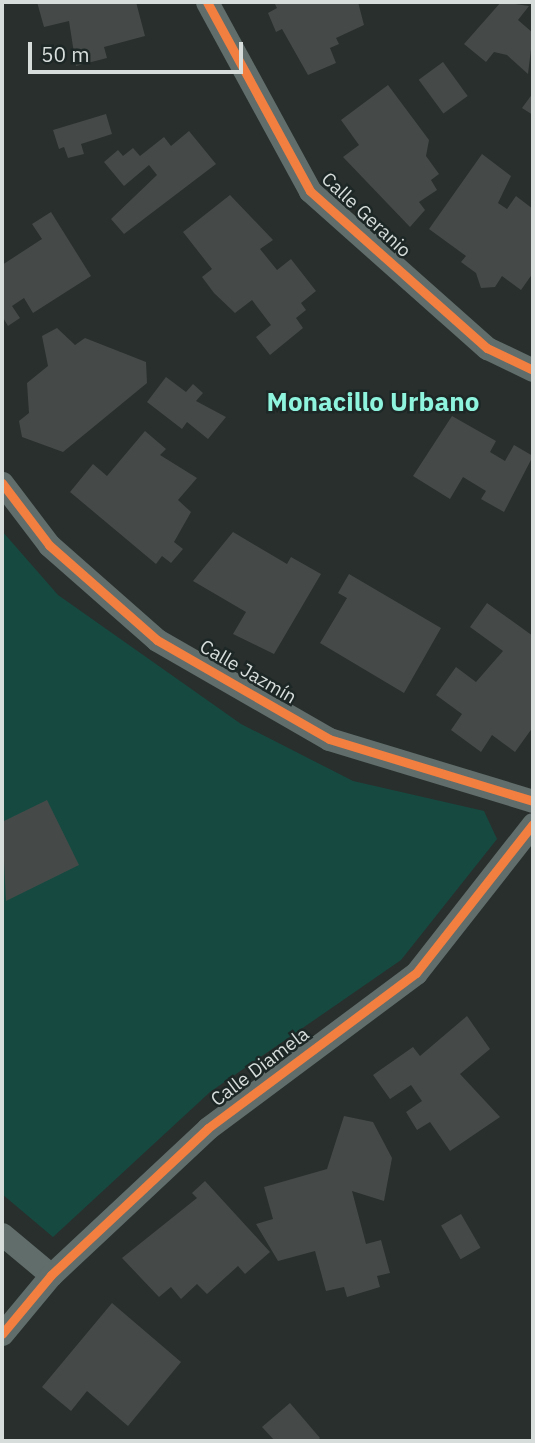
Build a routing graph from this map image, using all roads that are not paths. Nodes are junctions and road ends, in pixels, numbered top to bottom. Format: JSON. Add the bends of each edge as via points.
{"nodes":[{"id":1,"x":208,"y":2,"type":"edge"},
{"id":2,"x":533,"y":370,"type":"edge"},
{"id":3,"x":2,"y":483,"type":"edge"},
{"id":4,"x":533,"y":801,"type":"edge"},
{"id":5,"x":533,"y":824,"type":"edge"},
{"id":6,"x":2,"y":1234,"type":"edge"},
{"id":7,"x":51,"y":1275,"type":"junction"},
{"id":8,"x":2,"y":1334,"type":"edge"}],
"edges":[{"from":1,"to":2,"type":"street","name":"Calle Geranio","via":[[310,191],[487,348]]},
{"from":3,"to":4,"type":"street","name":"Calle Jazmín","via":[[49,545],[157,639],[329,739]]},
{"from":5,"to":7,"type":"street","name":"Calle Diamela","via":[[416,973],[208,1128]]},
{"from":6,"to":7,"type":"street"},
{"from":7,"to":8,"type":"street","name":"Calle Diamela"}]}
